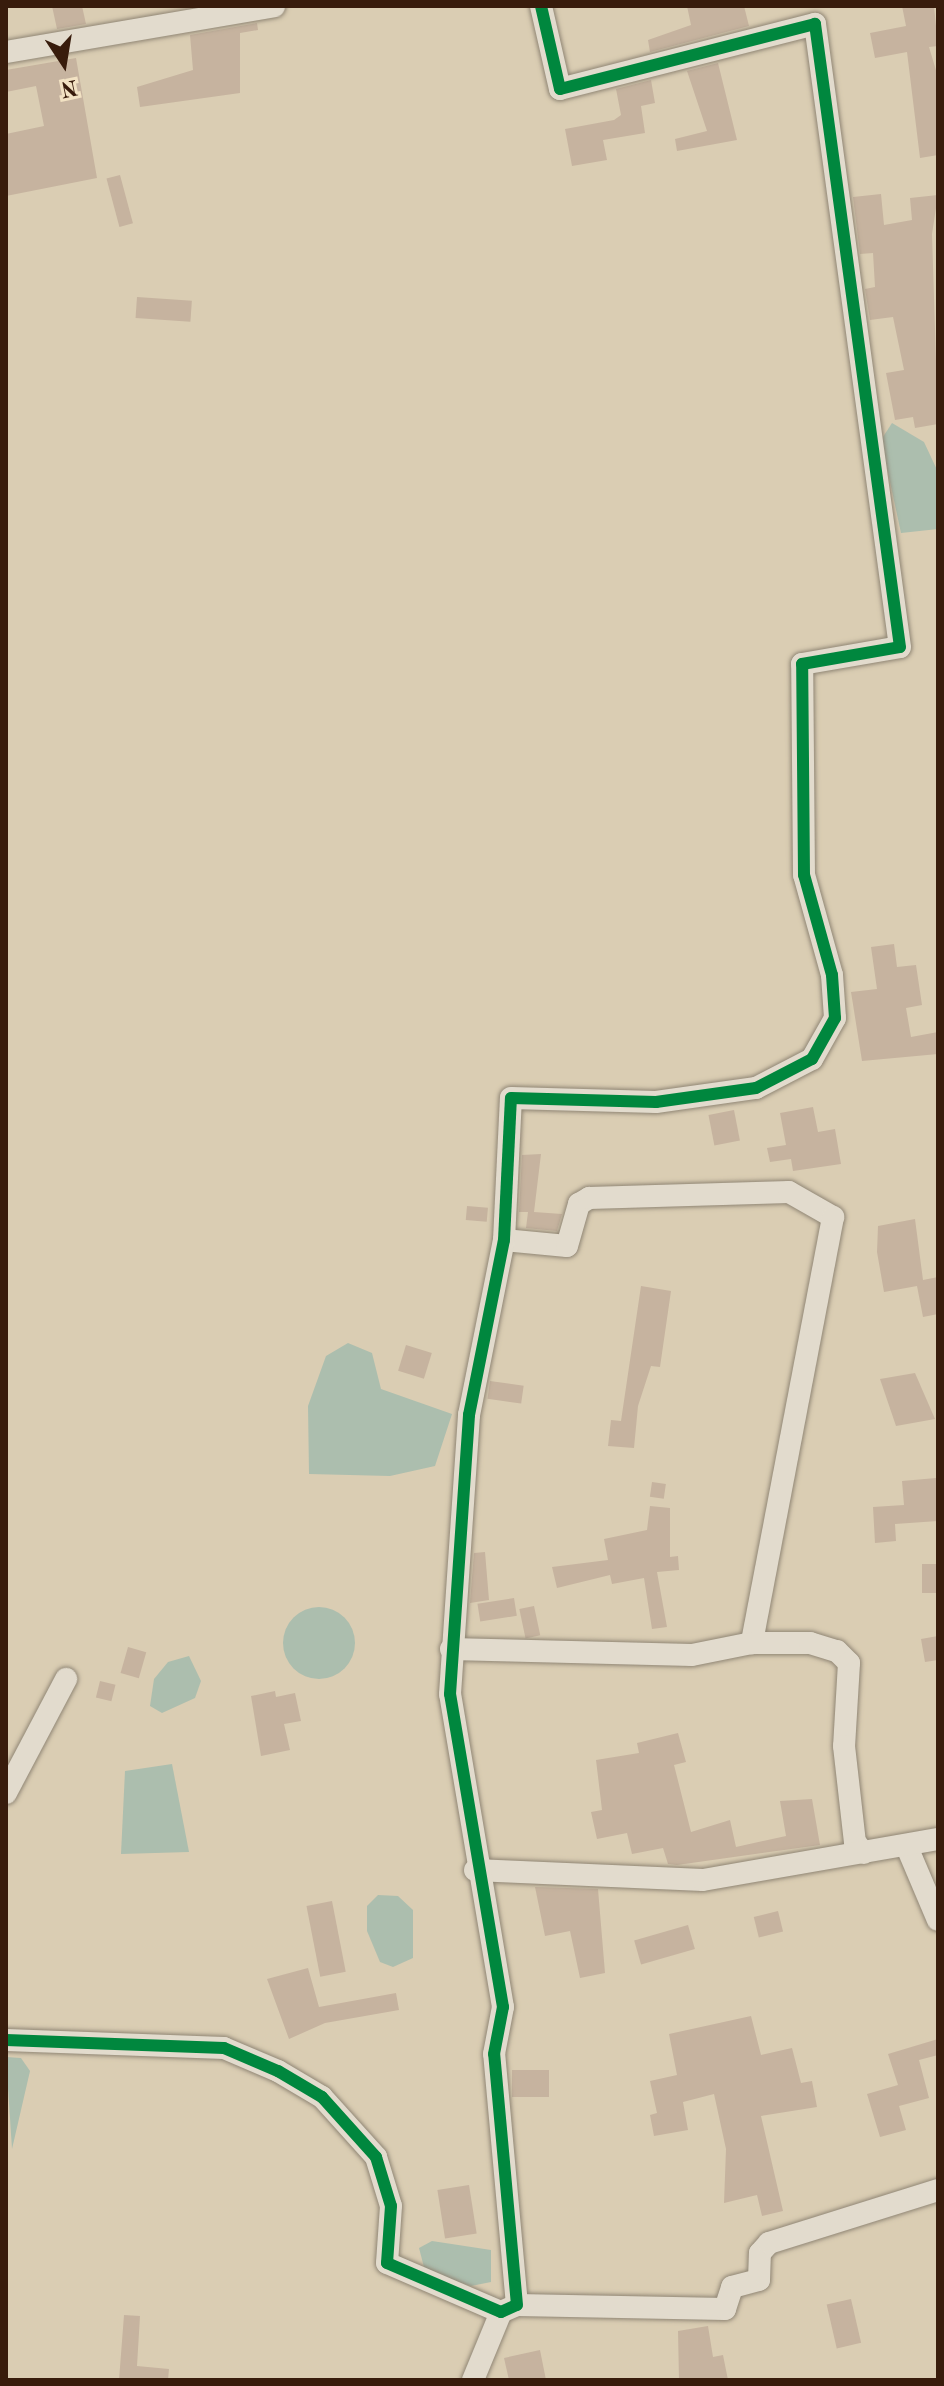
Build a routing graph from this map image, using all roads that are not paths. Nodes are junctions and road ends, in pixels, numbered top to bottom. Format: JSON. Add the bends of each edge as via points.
{"nodes":[{"id":1,"x":274,"y":6,"type":"edge"},
{"id":2,"x":541,"y":6,"type":"edge"},
{"id":3,"x":6,"y":52,"type":"edge"},
{"id":4,"x":504,"y":1240,"type":"junction"},
{"id":5,"x":752,"y":1643,"type":"junction"},
{"id":6,"x":451,"y":1649,"type":"junction"},
{"id":7,"x":66,"y":1679,"type":"dead end"},
{"id":8,"x":6,"y":1793,"type":"edge"},
{"id":9,"x":938,"y":1839,"type":"edge"},
{"id":10,"x":907,"y":1847,"type":"junction"},
{"id":11,"x":864,"y":1853,"type":"junction"},
{"id":12,"x":475,"y":1870,"type":"junction"},
{"id":13,"x":938,"y":1920,"type":"edge"},
{"id":14,"x":6,"y":2040,"type":"edge"},
{"id":15,"x":938,"y":2190,"type":"edge"},
{"id":16,"x":509,"y":2309,"type":"junction"},
{"id":17,"x":473,"y":2380,"type":"edge"}],
"edges":[{"from":1,"to":3,"type":"street"},
{"from":2,"to":4,"type":"street","via":[[560,89],[815,24],[900,647],[802,664],[804,875],[832,975],[835,1018],[812,1059],[756,1088],[656,1102],[511,1098]]},
{"from":4,"to":5,"type":"street","via":[[567,1246],[579,1204],[589,1198],[789,1192],[833,1217]]},
{"from":4,"to":6,"type":"street","via":[[469,1415]]},
{"from":5,"to":6,"type":"street","via":[[692,1655]]},
{"from":5,"to":11,"type":"street","via":[[810,1643],[845,1656],[844,1746],[855,1842]]},
{"from":6,"to":12,"type":"street","via":[[453,1737]]},
{"from":7,"to":8,"type":"street"},
{"from":9,"to":10,"type":"street"},
{"from":10,"to":11,"type":"street"},
{"from":10,"to":13,"type":"street"},
{"from":11,"to":12,"type":"street","via":[[703,1880]]},
{"from":12,"to":16,"type":"street","via":[[503,2007],[494,2054]]},
{"from":14,"to":16,"type":"street","via":[[224,2048],[278,2071],[322,2097],[376,2157],[391,2206],[387,2263]]},
{"from":15,"to":16,"type":"street","via":[[769,2243],[760,2253],[759,2280],[732,2287],[725,2309]]},
{"from":16,"to":17,"type":"street"}]}
